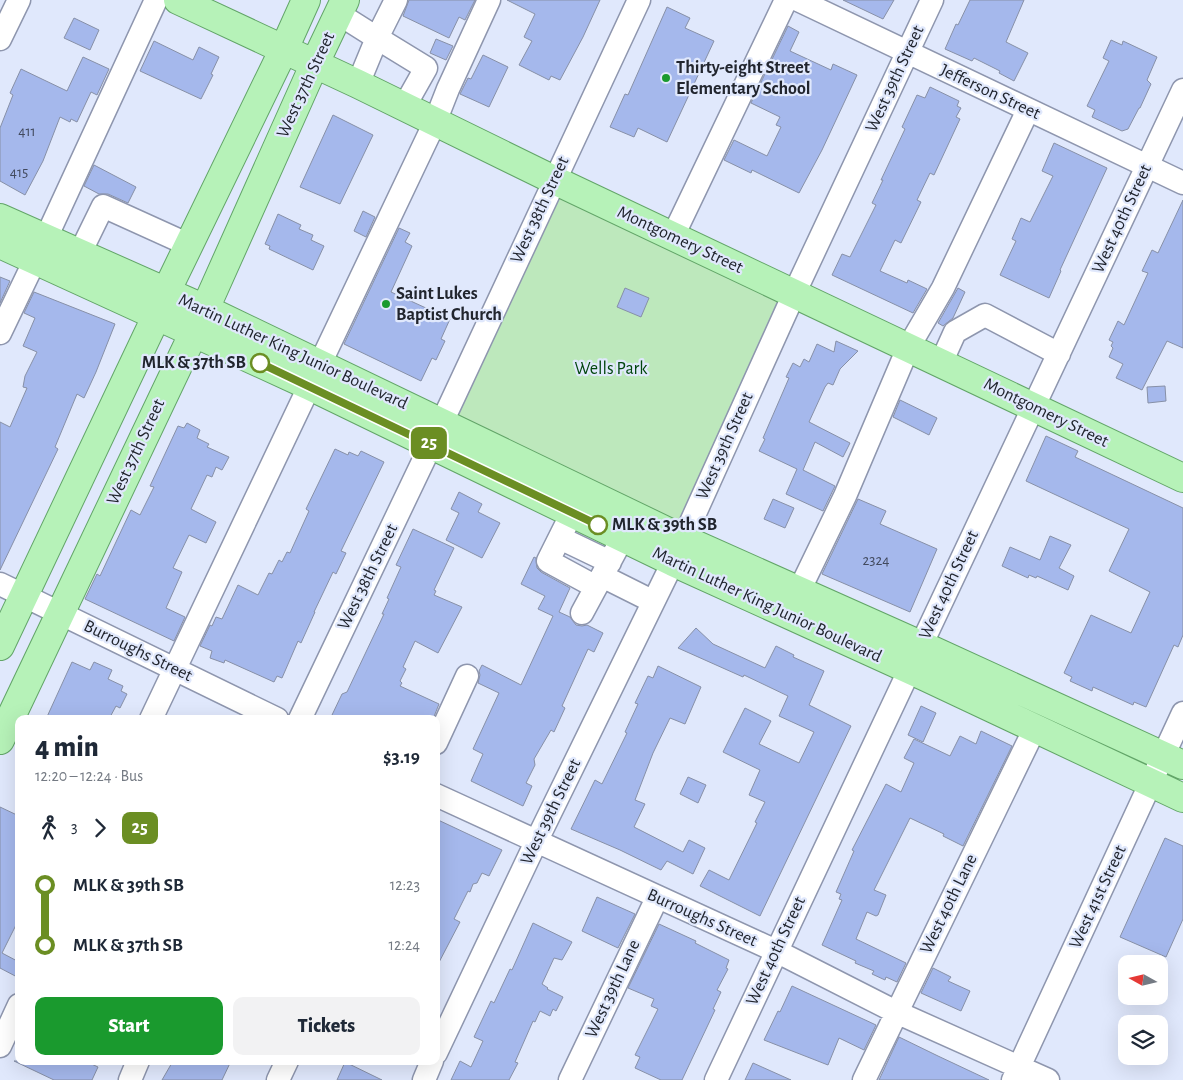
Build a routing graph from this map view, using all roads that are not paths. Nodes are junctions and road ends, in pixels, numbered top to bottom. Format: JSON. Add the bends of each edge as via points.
{"nodes":[{"id":1,"x":19,"y":0,"type":"edge"},
{"id":2,"x":156,"y":0,"type":"edge"},
{"id":3,"x":178,"y":0,"type":"edge"},
{"id":4,"x":306,"y":0,"type":"edge"},
{"id":5,"x":396,"y":0,"type":"edge"},
{"id":6,"x":489,"y":0,"type":"edge"},
{"id":7,"x":639,"y":0,"type":"edge"},
{"id":8,"x":786,"y":0,"type":"edge"},
{"id":9,"x":798,"y":0,"type":"edge"},
{"id":10,"x":932,"y":0,"type":"edge"},
{"id":11,"x":342,"y":7,"type":"edge"},
{"id":12,"x":377,"y":38,"type":"junction"},
{"id":13,"x":0,"y":40,"type":"edge"},
{"id":14,"x":284,"y":49,"type":"junction"},
{"id":15,"x":908,"y":53,"type":"junction"},
{"id":16,"x":315,"y":64,"type":"junction"},
{"id":17,"x":358,"y":84,"type":"junction"},
{"id":18,"x":1183,"y":90,"type":"edge"},
{"id":19,"x":404,"y":107,"type":"junction"},
{"id":20,"x":1028,"y":110,"type":"junction"},
{"id":21,"x":435,"y":122,"type":"junction"},
{"id":22,"x":1147,"y":166,"type":"junction"},
{"id":23,"x":554,"y":180,"type":"junction"},
{"id":24,"x":1183,"y":183,"type":"edge"},
{"id":25,"x":64,"y":200,"type":"junction"},
{"id":26,"x":97,"y":217,"type":"junction"},
{"id":27,"x":0,"y":218,"type":"edge"},
{"id":28,"x":673,"y":236,"type":"junction"},
{"id":29,"x":0,"y":244,"type":"edge"},
{"id":30,"x":188,"y":246,"type":"junction"},
{"id":31,"x":40,"y":249,"type":"junction"},
{"id":32,"x":80,"y":253,"type":"junction"},
{"id":33,"x":794,"y":294,"type":"junction"},
{"id":34,"x":161,"y":303,"type":"junction"},
{"id":35,"x":199,"y":320,"type":"junction"},
{"id":36,"x":0,"y":332,"type":"edge"},
{"id":37,"x":908,"y":348,"type":"junction"},
{"id":38,"x":1059,"y":354,"type":"junction"},
{"id":39,"x":941,"y":362,"type":"junction"},
{"id":40,"x":315,"y":375,"type":"junction"},
{"id":41,"x":1034,"y":407,"type":"junction"},
{"id":42,"x":436,"y":433,"type":"junction"},
{"id":43,"x":1183,"y":478,"type":"edge"},
{"id":44,"x":572,"y":513,"type":"junction"},
{"id":45,"x":623,"y":537,"type":"junction"},
{"id":46,"x":678,"y":551,"type":"junction"},
{"id":47,"x":603,"y":575,"type":"junction"},
{"id":48,"x":12,"y":589,"type":"edge"},
{"id":49,"x":799,"y":591,"type":"junction"},
{"id":50,"x":652,"y":601,"type":"junction"},
{"id":51,"x":60,"y":613,"type":"junction"},
{"id":52,"x":582,"y":613,"type":"dead end"},
{"id":53,"x":921,"y":645,"type":"junction"},
{"id":54,"x":0,"y":646,"type":"edge"},
{"id":55,"x":175,"y":669,"type":"junction"},
{"id":56,"x":909,"y":670,"type":"junction"},
{"id":57,"x":467,"y":676,"type":"dead end"},
{"id":58,"x":1183,"y":714,"type":"edge"},
{"id":59,"x":153,"y":715,"type":"edge"},
{"id":60,"x":269,"y":715,"type":"edge"},
{"id":61,"x":302,"y":715,"type":"edge"},
{"id":62,"x":1035,"y":728,"type":"junction"},
{"id":63,"x":440,"y":734,"type":"edge"},
{"id":64,"x":0,"y":740,"type":"edge"},
{"id":65,"x":1173,"y":760,"type":"edge"},
{"id":66,"x":1151,"y":783,"type":"junction"},
{"id":67,"x":440,"y":797,"type":"edge"},
{"id":68,"x":1183,"y":798,"type":"edge"},
{"id":69,"x":536,"y":842,"type":"junction"},
{"id":70,"x":657,"y":898,"type":"junction"},
{"id":71,"x":776,"y":951,"type":"junction"},
{"id":72,"x":896,"y":1012,"type":"junction"},
{"id":73,"x":15,"y":1014,"type":"edge"},
{"id":74,"x":440,"y":1045,"type":"edge"},
{"id":75,"x":0,"y":1046,"type":"edge"},
{"id":76,"x":136,"y":1065,"type":"edge"},
{"id":77,"x":285,"y":1065,"type":"edge"},
{"id":78,"x":430,"y":1065,"type":"edge"},
{"id":79,"x":1016,"y":1073,"type":"edge"},
{"id":80,"x":130,"y":1080,"type":"edge"},
{"id":81,"x":278,"y":1080,"type":"edge"},
{"id":82,"x":424,"y":1080,"type":"edge"},
{"id":83,"x":570,"y":1080,"type":"edge"},
{"id":84,"x":716,"y":1080,"type":"edge"},
{"id":85,"x":864,"y":1080,"type":"edge"},
{"id":86,"x":1048,"y":1080,"type":"edge"}],
"edges":[{"from":1,"to":13,"type":"street"},
{"from":2,"to":25,"type":"street"},
{"from":3,"to":14,"type":"main road","name":"Montgomery Street"},
{"from":4,"to":14,"type":"main road","name":"West 37th Street"},
{"from":5,"to":12,"type":"street"},
{"from":6,"to":21,"type":"street"},
{"from":7,"to":23,"type":"street","name":"West 38th Street"},
{"from":8,"to":28,"type":"street"},
{"from":9,"to":15,"type":"street","name":"Jefferson Street"},
{"from":10,"to":15,"type":"street","name":"West 39th Street"},
{"from":11,"to":12,"type":"street"},
{"from":11,"to":16,"type":"main road","name":"West 37th Street"},
{"from":12,"to":17,"type":"street"},
{"from":12,"to":19,"type":"street","via":[[426,68]]},
{"from":14,"to":16,"type":"main road","name":"Montgomery Street"},
{"from":14,"to":30,"type":"main road","name":"West 37th Street"},
{"from":15,"to":20,"type":"street","name":"Jefferson Street"},
{"from":15,"to":33,"type":"street","name":"West 39th Street"},
{"from":16,"to":17,"type":"main road","name":"Montgomery Street"},
{"from":16,"to":35,"type":"main road","name":"West 37th Street"},
{"from":17,"to":19,"type":"main road","name":"Montgomery Street"},
{"from":18,"to":22,"type":"street","name":"West 40th Street"},
{"from":19,"to":21,"type":"main road","name":"Montgomery Street"},
{"from":20,"to":22,"type":"street","name":"Jefferson Street"},
{"from":20,"to":37,"type":"street","via":[[943,288]]},
{"from":21,"to":23,"type":"main road","name":"Montgomery Street"},
{"from":21,"to":40,"type":"street"},
{"from":22,"to":24,"type":"street","name":"Jefferson Street"},
{"from":22,"to":38,"type":"street","name":"West 40th Street"},
{"from":23,"to":28,"type":"main road","name":"Montgomery Street"},
{"from":23,"to":42,"type":"street","name":"West 38th Street"},
{"from":25,"to":26,"type":"street"},
{"from":25,"to":31,"type":"street"},
{"from":26,"to":30,"type":"street","via":[[103,206]]},
{"from":26,"to":32,"type":"street"},
{"from":27,"to":31,"type":"main road","name":"Martin Luther King Junior Boulevard"},
{"from":28,"to":33,"type":"main road","name":"Montgomery Street"},
{"from":29,"to":31,"type":"main road","name":"Martin Luther King Junior Boulevard"},
{"from":30,"to":34,"type":"main road","name":"West 37th Street"},
{"from":31,"to":32,"type":"main road","name":"Martin Luther King Junior Boulevard"},
{"from":31,"to":34,"type":"main road","name":"Martin Luther King Junior Boulevard"},
{"from":31,"to":36,"type":"street"},
{"from":32,"to":34,"type":"main road","name":"Martin Luther King Junior Boulevard"},
{"from":33,"to":37,"type":"main road","name":"Montgomery Street"},
{"from":33,"to":46,"type":"street","name":"West 39th Street"},
{"from":34,"to":35,"type":"main road","name":"Martin Luther King Junior Boulevard"},
{"from":34,"to":48,"type":"main road","name":"West 37th Street"},
{"from":35,"to":40,"type":"main road","name":"Martin Luther King Junior Boulevard"},
{"from":35,"to":51,"type":"main road","name":"West 37th Street"},
{"from":37,"to":39,"type":"main road","name":"Montgomery Street"},
{"from":37,"to":49,"type":"street","via":[[845,496]]},
{"from":38,"to":39,"type":"street","via":[[985,314],[956,332]]},
{"from":38,"to":41,"type":"street","name":"West 40th Street"},
{"from":39,"to":41,"type":"main road","name":"Montgomery Street"},
{"from":40,"to":42,"type":"main road","name":"Martin Luther King Junior Boulevard"},
{"from":40,"to":55,"type":"street"},
{"from":41,"to":43,"type":"main road","name":"Montgomery Street"},
{"from":41,"to":53,"type":"street","name":"West 40th Street"},
{"from":42,"to":44,"type":"main road","name":"Martin Luther King Junior Boulevard"},
{"from":42,"to":46,"type":"main road","name":"Martin Luther King Junior Boulevard"},
{"from":42,"to":61,"type":"street","name":"West 38th Street"},
{"from":44,"to":45,"type":"main road","name":"Martin Luther King Junior Boulevard"},
{"from":44,"to":47,"type":"street","via":[[560,538]]},
{"from":45,"to":46,"type":"main road","name":"Martin Luther King Junior Boulevard"},
{"from":45,"to":47,"type":"street"},
{"from":46,"to":49,"type":"main road","name":"Martin Luther King Junior Boulevard"},
{"from":46,"to":50,"type":"street","name":"West 39th Street"},
{"from":46,"to":56,"type":"main road","name":"Martin Luther King Junior Boulevard"},
{"from":47,"to":50,"type":"street"},
{"from":47,"to":52,"type":"street"},
{"from":48,"to":51,"type":"street","name":"Burroughs Street"},
{"from":48,"to":54,"type":"main road","name":"West 37th Street"},
{"from":49,"to":53,"type":"main road","name":"Martin Luther King Junior Boulevard"},
{"from":50,"to":69,"type":"street","name":"West 39th Street"},
{"from":51,"to":55,"type":"street","name":"Burroughs Street"},
{"from":51,"to":64,"type":"main road","name":"West 37th Street"},
{"from":53,"to":56,"type":"street","name":"West 40th Street"},
{"from":53,"to":65,"type":"main road","name":"Martin Luther King Junior Boulevard"},
{"from":55,"to":59,"type":"street"},
{"from":55,"to":60,"type":"street","name":"Burroughs Street"},
{"from":56,"to":62,"type":"main road","name":"Martin Luther King Junior Boulevard"},
{"from":56,"to":71,"type":"street","name":"West 40th Street"},
{"from":57,"to":63,"type":"street"},
{"from":58,"to":65,"type":"street","name":"West 41st Street"},
{"from":62,"to":66,"type":"main road","name":"Martin Luther King Junior Boulevard"},
{"from":62,"to":72,"type":"street","name":"West 40th Lane"},
{"from":65,"to":66,"type":"street","name":"West 41st Street"},
{"from":66,"to":68,"type":"main road","name":"Martin Luther King Junior Boulevard"},
{"from":66,"to":79,"type":"street","name":"West 41st Street"},
{"from":67,"to":69,"type":"street","name":"Burroughs Street"},
{"from":69,"to":70,"type":"street","name":"Burroughs Street"},
{"from":69,"to":74,"type":"street","name":"West 39th Street"},
{"from":70,"to":71,"type":"street","name":"Burroughs Street"},
{"from":70,"to":83,"type":"street","name":"West 39th Lane"},
{"from":71,"to":72,"type":"street","name":"Burroughs Street"},
{"from":71,"to":84,"type":"street","name":"West 40th Street"},
{"from":72,"to":79,"type":"street","name":"Burroughs Street"},
{"from":72,"to":85,"type":"street","name":"West 40th Lane"},
{"from":73,"to":75,"type":"street"},
{"from":76,"to":80,"type":"street"},
{"from":77,"to":81,"type":"street"},
{"from":78,"to":82,"type":"street"},
{"from":79,"to":86,"type":"street","name":"Burroughs Street"}]}
